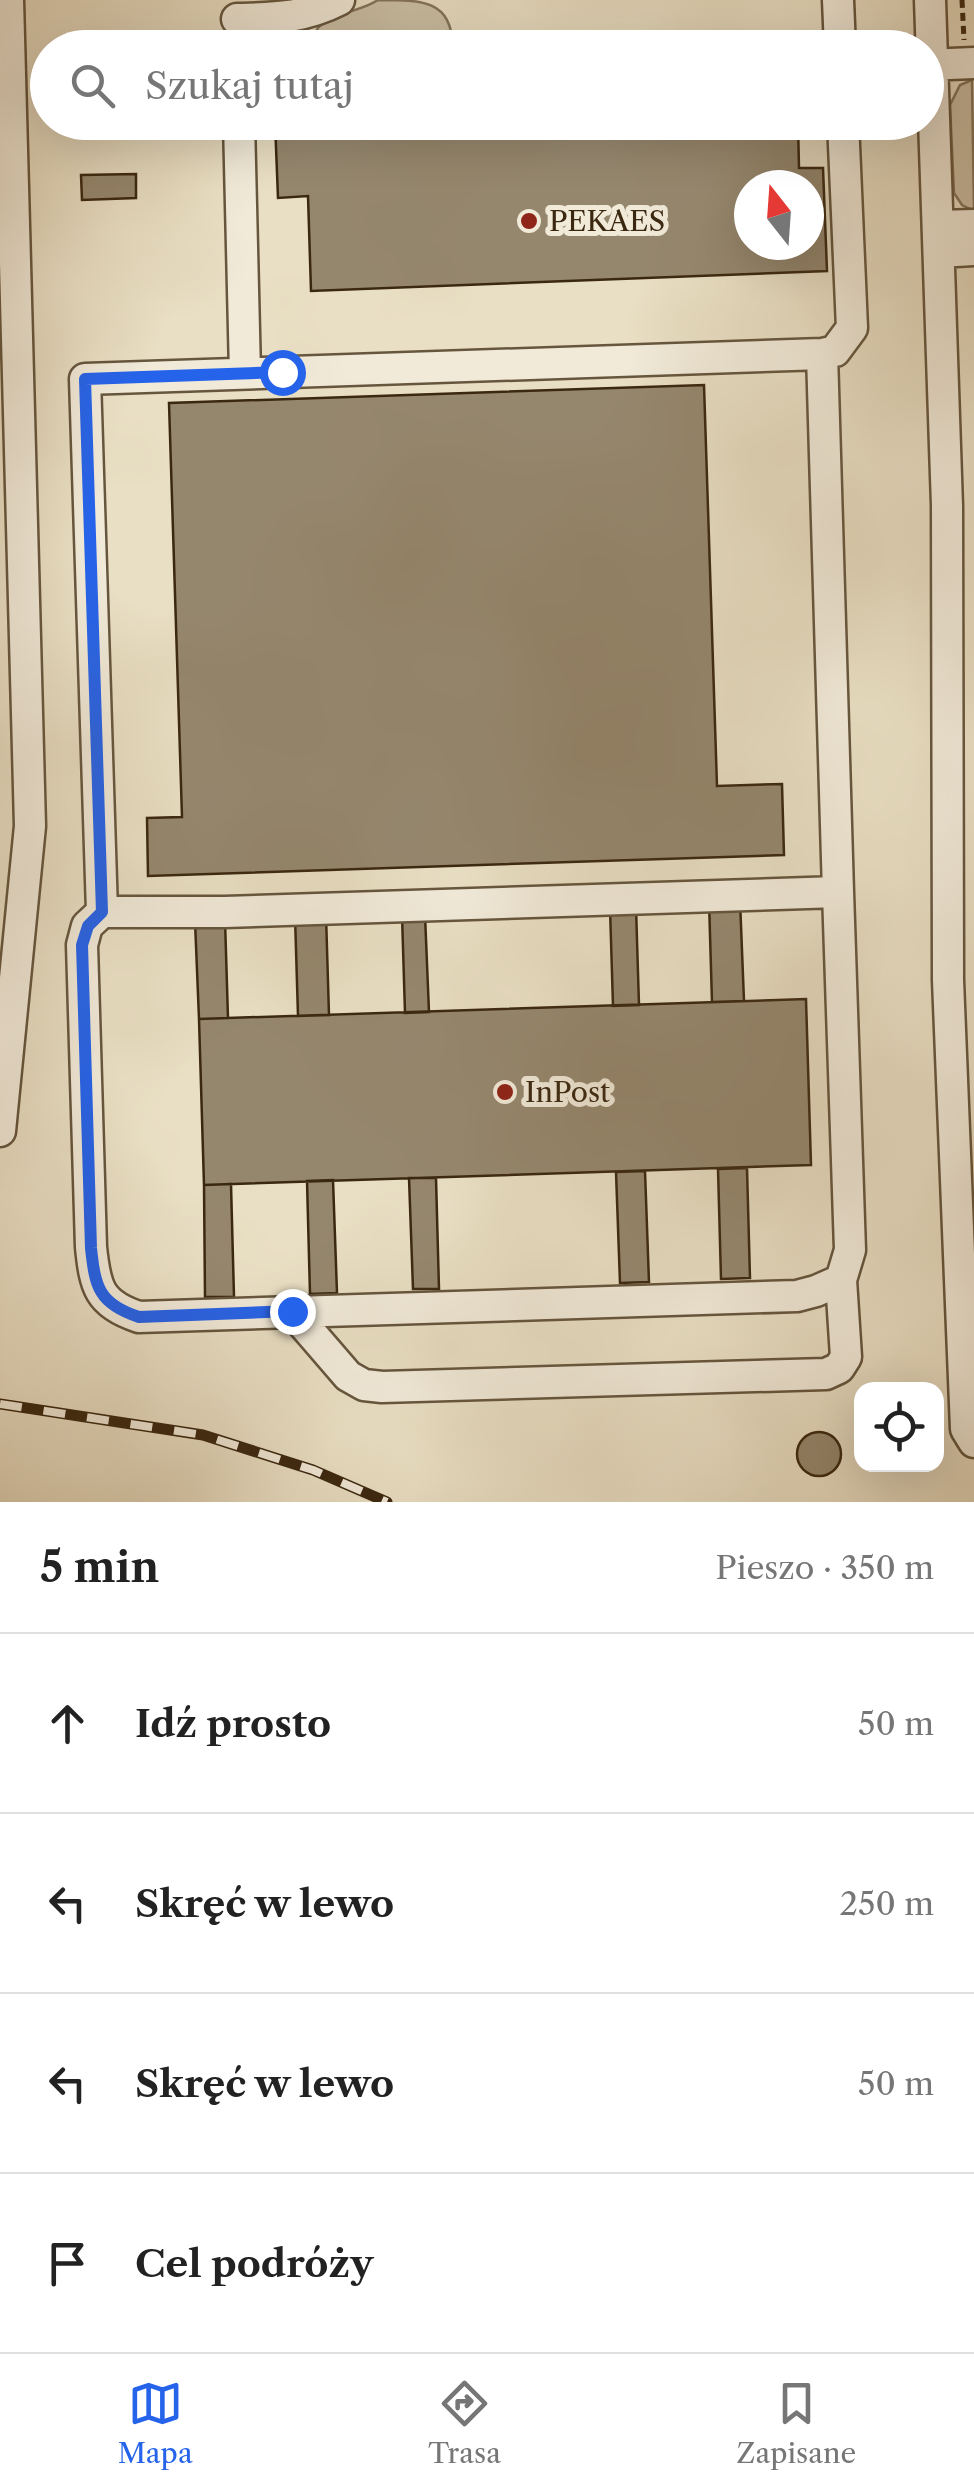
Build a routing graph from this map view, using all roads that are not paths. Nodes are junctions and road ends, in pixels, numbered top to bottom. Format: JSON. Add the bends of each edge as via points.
{"nodes":[{"id":1,"x":8,"y":0,"type":"edge"},
{"id":2,"x":339,"y":0,"type":"edge"},
{"id":3,"x":838,"y":0,"type":"edge"},
{"id":4,"x":930,"y":0,"type":"edge"},
{"id":5,"x":283,"y":9,"type":"edge"},
{"id":6,"x":235,"y":22,"type":"edge"},
{"id":7,"x":839,"y":30,"type":"edge"},
{"id":8,"x":930,"y":30,"type":"edge"},
{"id":9,"x":969,"y":55,"type":"edge"},
{"id":10,"x":944,"y":61,"type":"edge"},
{"id":11,"x":239,"y":140,"type":"edge"},
{"id":12,"x":844,"y":140,"type":"edge"},
{"id":13,"x":934,"y":140,"type":"edge"},
{"id":14,"x":974,"y":225,"type":"edge"},
{"id":15,"x":939,"y":239,"type":"junction"},
{"id":16,"x":974,"y":250,"type":"edge"},
{"id":17,"x":822,"y":354,"type":"junction"},
{"id":18,"x":245,"y":373,"type":"junction"},
{"id":19,"x":961,"y":506,"type":"edge"},
{"id":20,"x":961,"y":726,"type":"edge"},
{"id":21,"x":15,"y":825,"type":"edge"},
{"id":22,"x":838,"y":892,"type":"junction"},
{"id":23,"x":102,"y":912,"type":"junction"},
{"id":24,"x":956,"y":966,"type":"edge"},
{"id":25,"x":0,"y":1131,"type":"edge"},
{"id":26,"x":842,"y":1280,"type":"junction"},
{"id":27,"x":292,"y":1311,"type":"junction"},
{"id":28,"x":970,"y":1435,"type":"edge"}],
"edges":[{"from":1,"to":21,"type":"street"},
{"from":2,"to":5,"type":"street"},
{"from":3,"to":7,"type":"street"},
{"from":4,"to":8,"type":"street"},
{"from":5,"to":6,"type":"street"},
{"from":9,"to":10,"type":"street"},
{"from":11,"to":18,"type":"street"},
{"from":12,"to":17,"type":"street","via":[[852,328],[835,351]]},
{"from":13,"to":15,"type":"street"},
{"from":14,"to":15,"type":"street"},
{"from":15,"to":16,"type":"street"},
{"from":15,"to":19,"type":"street"},
{"from":17,"to":18,"type":"street"},
{"from":17,"to":22,"type":"street"},
{"from":18,"to":23,"type":"street","via":[[85,379]]},
{"from":19,"to":20,"type":"street"},
{"from":20,"to":24,"type":"street"},
{"from":21,"to":25,"type":"street"},
{"from":22,"to":23,"type":"street"},
{"from":22,"to":26,"type":"street","via":[[850,1250]]},
{"from":23,"to":27,"type":"street","via":[[82,945],[91,1248],[103,1298],[139,1317]]},
{"from":24,"to":28,"type":"street"},
{"from":26,"to":27,"type":"street","via":[[797,1296]]},
{"from":26,"to":27,"type":"street","via":[[846,1358],[826,1374],[364,1385],[348,1376]]}]}
